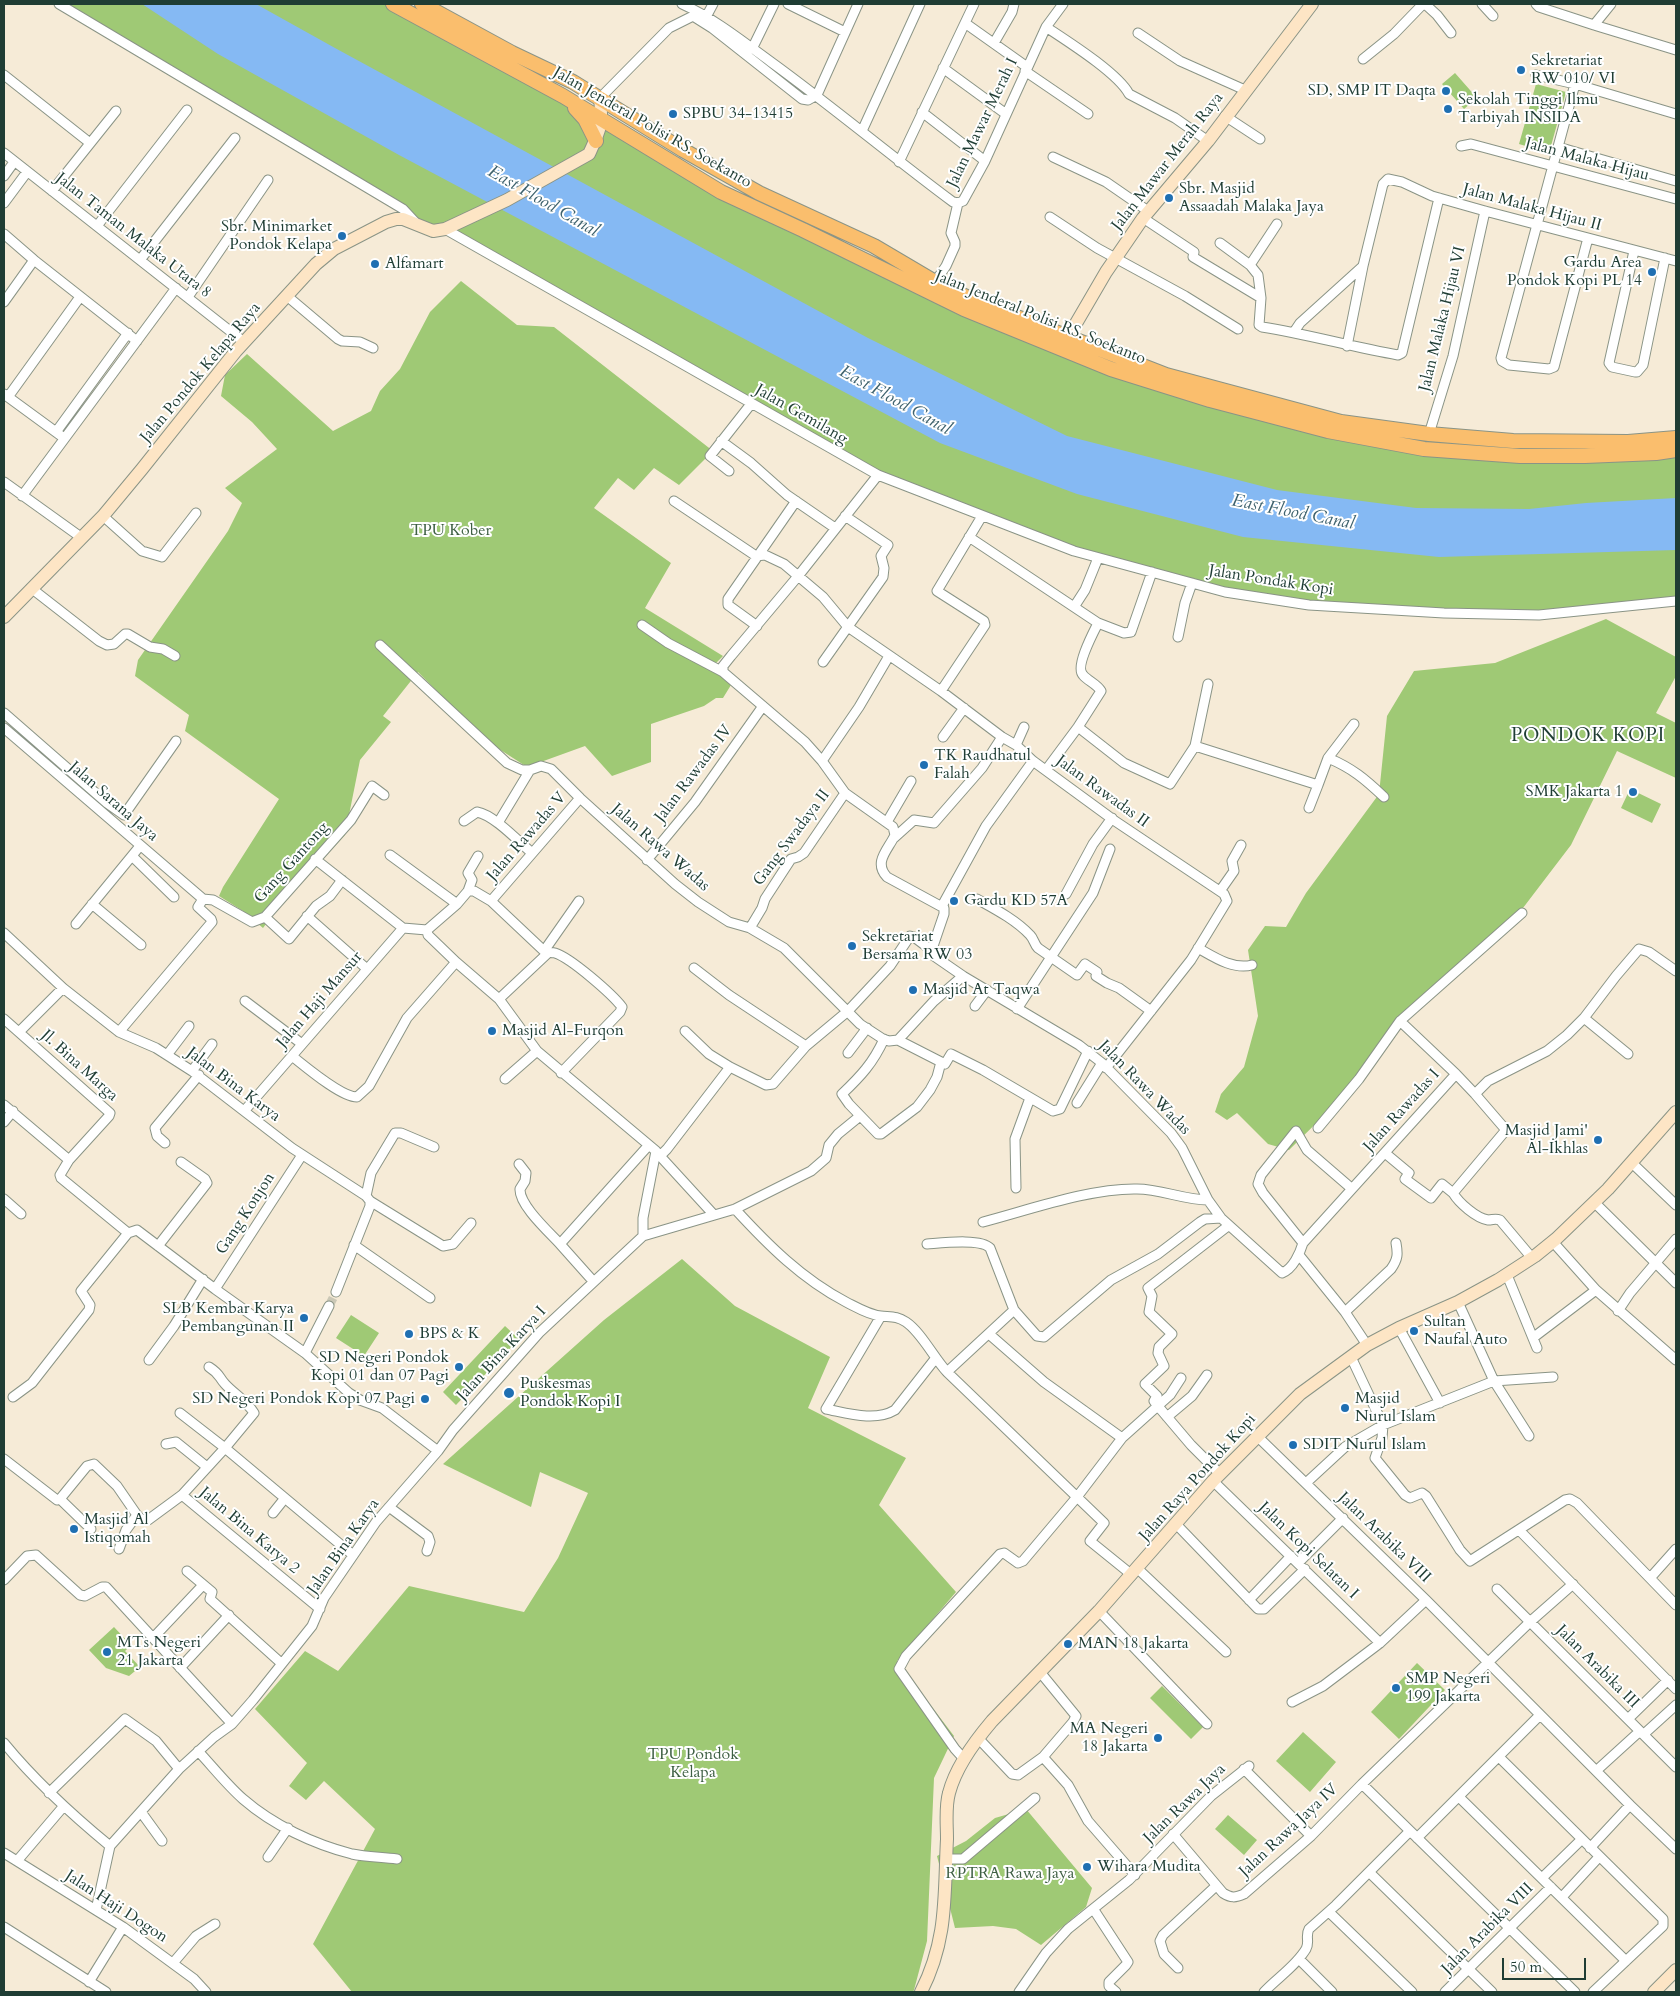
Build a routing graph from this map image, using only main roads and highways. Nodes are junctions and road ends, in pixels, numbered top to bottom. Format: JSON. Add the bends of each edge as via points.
{"nodes":[{"id":1,"x":393,"y":4,"type":"edge"},
{"id":2,"x":422,"y":4,"type":"edge"},
{"id":3,"x":563,"y":96,"type":"junction"},
{"id":4,"x":596,"y":141,"type":"road end"},
{"id":5,"x":727,"y":175,"type":"junction"},
{"id":6,"x":720,"y":192,"type":"junction"},
{"id":7,"x":1065,"y":343,"type":"junction"},
{"id":8,"x":1430,"y":434,"type":"junction"},
{"id":9,"x":1676,"y":438,"type":"edge"},
{"id":10,"x":1591,"y":440,"type":"junction"},
{"id":11,"x":1424,"y":448,"type":"junction"},
{"id":12,"x":1676,"y":450,"type":"edge"},
{"id":13,"x":1591,"y":456,"type":"junction"}],
"edges":[{"from":1,"to":3,"type":"main road","name":"Jalan Jenderal Polisi RS. Soekanto"},
{"from":2,"to":5,"type":"main road","name":"Jalan Jenderal Polisi RS. Soekanto","via":[[600,98]]},
{"from":3,"to":4,"type":"main road","via":[[578,110]]},
{"from":3,"to":6,"type":"main road","name":"Jalan Jenderal Polisi RS. Soekanto"},
{"from":5,"to":6,"type":"main road"},
{"from":5,"to":7,"type":"main road","name":"Jalan Jenderal Polisi RS. Soekanto","via":[[874,246],[935,282]]},
{"from":6,"to":7,"type":"main road","name":"Jalan Jenderal Polisi RS. Soekanto","via":[[964,309]]},
{"from":7,"to":8,"type":"main road","name":"Jalan Jenderal Polisi RS. Soekanto","via":[[1166,375],[1341,422]]},
{"from":7,"to":11,"type":"main road","name":"Jalan Jenderal Polisi RS. Soekanto","via":[[1111,369],[1210,400],[1328,432]]},
{"from":8,"to":10,"type":"main road","name":"Jalan Jenderal Polisi RS. Soekanto","via":[[1513,441]]},
{"from":8,"to":11,"type":"main road"},
{"from":9,"to":10,"type":"main road","name":"Jalan Jenderal Polisi RS. Soekanto","via":[[1628,442]]},
{"from":10,"to":13,"type":"main road"},
{"from":11,"to":13,"type":"main road","name":"Jalan Jenderal Polisi RS. Soekanto","via":[[1520,456]]},
{"from":12,"to":13,"type":"main road","name":"Jalan Jenderal Polisi RS. Soekanto"}]}
